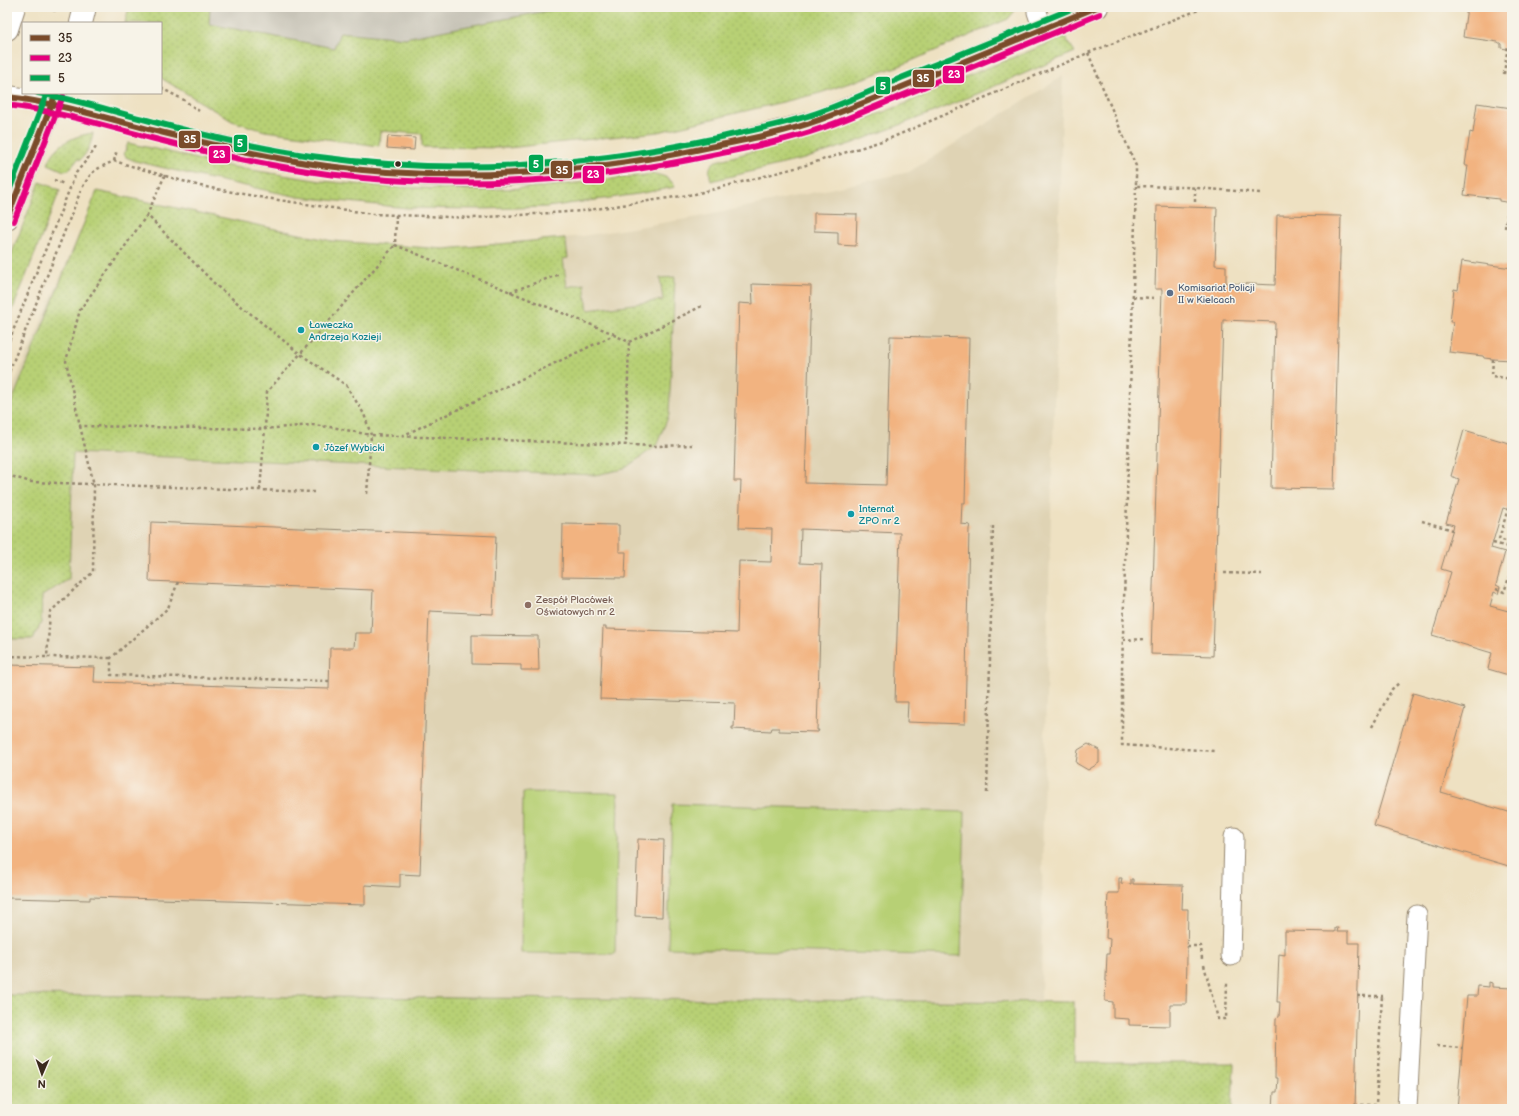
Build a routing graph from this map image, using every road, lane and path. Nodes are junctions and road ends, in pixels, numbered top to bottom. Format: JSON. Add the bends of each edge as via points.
{"nodes":[{"id":1,"x":14,"y":7,"type":"edge"},
{"id":2,"x":85,"y":7,"type":"edge"},
{"id":3,"x":1037,"y":7,"type":"edge"},
{"id":4,"x":1097,"y":7,"type":"edge"},
{"id":5,"x":81,"y":22,"type":"edge"},
{"id":6,"x":7,"y":29,"type":"edge"},
{"id":7,"x":1043,"y":30,"type":"junction"},
{"id":8,"x":1508,"y":45,"type":"dead end"},
{"id":9,"x":1088,"y":53,"type":"dead end"},
{"id":10,"x":1504,"y":74,"type":"dead end"},
{"id":11,"x":162,"y":89,"type":"edge"},
{"id":12,"x":7,"y":97,"type":"edge"},
{"id":13,"x":54,"y":98,"type":"edge"},
{"id":14,"x":201,"y":112,"type":"dead end"},
{"id":15,"x":99,"y":139,"type":"dead end"},
{"id":16,"x":114,"y":161,"type":"dead end"},
{"id":17,"x":165,"y":175,"type":"dead end"},
{"id":18,"x":1136,"y":186,"type":"junction"},
{"id":19,"x":1195,"y":188,"type":"junction"},
{"id":20,"x":1261,"y":193,"type":"dead end"},
{"id":21,"x":1195,"y":202,"type":"dead end"},
{"id":22,"x":1509,"y":202,"type":"dead end"},
{"id":23,"x":147,"y":215,"type":"junction"},
{"id":24,"x":396,"y":215,"type":"dead end"},
{"id":25,"x":7,"y":218,"type":"edge"},
{"id":26,"x":1505,"y":228,"type":"dead end"},
{"id":27,"x":395,"y":245,"type":"junction"},
{"id":28,"x":560,"y":274,"type":"dead end"},
{"id":29,"x":510,"y":292,"type":"junction"},
{"id":30,"x":1133,"y":297,"type":"junction"},
{"id":31,"x":1155,"y":298,"type":"dead end"},
{"id":32,"x":702,"y":306,"type":"dead end"},
{"id":33,"x":614,"y":335,"type":"junction"},
{"id":34,"x":629,"y":342,"type":"junction"},
{"id":35,"x":7,"y":346,"type":"edge"},
{"id":36,"x":300,"y":354,"type":"junction"},
{"id":37,"x":1493,"y":359,"type":"dead end"},
{"id":38,"x":7,"y":377,"type":"edge"},
{"id":39,"x":1512,"y":379,"type":"edge"},
{"id":40,"x":80,"y":426,"type":"junction"},
{"id":41,"x":265,"y":429,"type":"junction"},
{"id":42,"x":371,"y":435,"type":"junction"},
{"id":43,"x":400,"y":437,"type":"junction"},
{"id":44,"x":626,"y":445,"type":"junction"},
{"id":45,"x":692,"y":445,"type":"dead end"},
{"id":46,"x":7,"y":476,"type":"edge"},
{"id":47,"x":94,"y":485,"type":"junction"},
{"id":48,"x":260,"y":490,"type":"junction"},
{"id":49,"x":314,"y":492,"type":"dead end"},
{"id":50,"x":366,"y":494,"type":"dead end"},
{"id":51,"x":1510,"y":502,"type":"dead end"},
{"id":52,"x":1422,"y":521,"type":"dead end"},
{"id":53,"x":993,"y":525,"type":"dead end"},
{"id":54,"x":1452,"y":530,"type":"dead end"},
{"id":55,"x":1493,"y":543,"type":"dead end"},
{"id":56,"x":1512,"y":543,"type":"edge"},
{"id":57,"x":1512,"y":548,"type":"edge"},
{"id":58,"x":1512,"y":569,"type":"edge"},
{"id":59,"x":1224,"y":573,"type":"dead end"},
{"id":60,"x":1262,"y":574,"type":"dead end"},
{"id":61,"x":178,"y":582,"type":"dead end"},
{"id":62,"x":1496,"y":589,"type":"dead end"},
{"id":63,"x":1146,"y":639,"type":"dead end"},
{"id":64,"x":1123,"y":640,"type":"junction"},
{"id":65,"x":7,"y":656,"type":"edge"},
{"id":66,"x":47,"y":657,"type":"junction"},
{"id":67,"x":111,"y":658,"type":"junction"},
{"id":68,"x":329,"y":681,"type":"dead end"},
{"id":69,"x":1399,"y":683,"type":"dead end"},
{"id":70,"x":1372,"y":727,"type":"dead end"},
{"id":71,"x":1215,"y":751,"type":"dead end"},
{"id":72,"x":986,"y":793,"type":"dead end"},
{"id":73,"x":1234,"y":837,"type":"dead end"},
{"id":74,"x":1417,"y":915,"type":"dead end"},
{"id":75,"x":1187,"y":946,"type":"dead end"},
{"id":76,"x":1231,"y":956,"type":"joint"},
{"id":77,"x":1357,"y":996,"type":"dead end"},
{"id":78,"x":1382,"y":996,"type":"junction"},
{"id":79,"x":1387,"y":996,"type":"dead end"},
{"id":80,"x":1355,"y":1105,"type":"dead end"},
{"id":81,"x":1376,"y":1107,"type":"edge"},
{"id":82,"x":1406,"y":1109,"type":"edge"}],
"edges":[{"from":1,"to":6,"type":"street"},
{"from":2,"to":5,"type":"street"},
{"from":3,"to":7,"type":"lane"},
{"from":4,"to":7,"type":"street"},
{"from":7,"to":13,"type":"street","via":[[818,121],[686,151],[556,171],[491,175],[438,174],[306,163],[226,148]]},
{"from":8,"to":10,"type":"path"},
{"from":9,"to":18,"type":"path","via":[[1136,166]]},
{"from":11,"to":14,"type":"path"},
{"from":12,"to":13,"type":"street"},
{"from":13,"to":25,"type":"street"},
{"from":15,"to":35,"type":"path","via":[[93,152],[76,173]]},
{"from":16,"to":38,"type":"path","via":[[94,171],[81,190]]},
{"from":17,"to":23,"type":"path"},
{"from":18,"to":19,"type":"path"},
{"from":18,"to":30,"type":"path"},
{"from":19,"to":20,"type":"path"},
{"from":19,"to":21,"type":"path"},
{"from":22,"to":26,"type":"path"},
{"from":23,"to":36,"type":"path","via":[[218,287]]},
{"from":23,"to":40,"type":"path","via":[[80,310],[66,361]]},
{"from":24,"to":27,"type":"path"},
{"from":27,"to":29,"type":"path"},
{"from":27,"to":36,"type":"path"},
{"from":28,"to":29,"type":"path"},
{"from":29,"to":33,"type":"path"},
{"from":30,"to":31,"type":"path"},
{"from":30,"to":64,"type":"path"},
{"from":32,"to":34,"type":"path"},
{"from":33,"to":34,"type":"path"},
{"from":33,"to":43,"type":"path"},
{"from":34,"to":44,"type":"path"},
{"from":36,"to":41,"type":"path","via":[[267,392]]},
{"from":36,"to":42,"type":"path","via":[[346,385],[364,414]]},
{"from":37,"to":39,"type":"path","via":[[1492,376]]},
{"from":40,"to":41,"type":"path"},
{"from":40,"to":47,"type":"path"},
{"from":41,"to":42,"type":"path","via":[[313,425]]},
{"from":41,"to":48,"type":"path"},
{"from":42,"to":43,"type":"path"},
{"from":42,"to":50,"type":"path"},
{"from":43,"to":44,"type":"path"},
{"from":44,"to":45,"type":"path"},
{"from":46,"to":47,"type":"path","via":[[30,482]]},
{"from":47,"to":48,"type":"path"},
{"from":47,"to":66,"type":"path","via":[[92,572],[50,612]]},
{"from":48,"to":49,"type":"path"},
{"from":51,"to":56,"type":"path","via":[[1499,539]]},
{"from":52,"to":54,"type":"path"},
{"from":53,"to":72,"type":"path"},
{"from":55,"to":57,"type":"path"},
{"from":58,"to":62,"type":"path","via":[[1504,592]]},
{"from":59,"to":60,"type":"path"},
{"from":61,"to":67,"type":"path","via":[[168,608]]},
{"from":63,"to":64,"type":"path"},
{"from":64,"to":71,"type":"path","via":[[1122,745]]},
{"from":65,"to":66,"type":"path"},
{"from":66,"to":67,"type":"path"},
{"from":67,"to":68,"type":"path","via":[[111,675]]},
{"from":69,"to":70,"type":"path","via":[[1392,689]]},
{"from":73,"to":76,"type":"lane"},
{"from":74,"to":82,"type":"lane"},
{"from":75,"to":76,"type":"path","via":[[1201,946],[1218,1019],[1226,1019],[1228,966]]},
{"from":77,"to":78,"type":"path"},
{"from":78,"to":79,"type":"path"},
{"from":78,"to":81,"type":"path"},
{"from":80,"to":81,"type":"path"}]}
